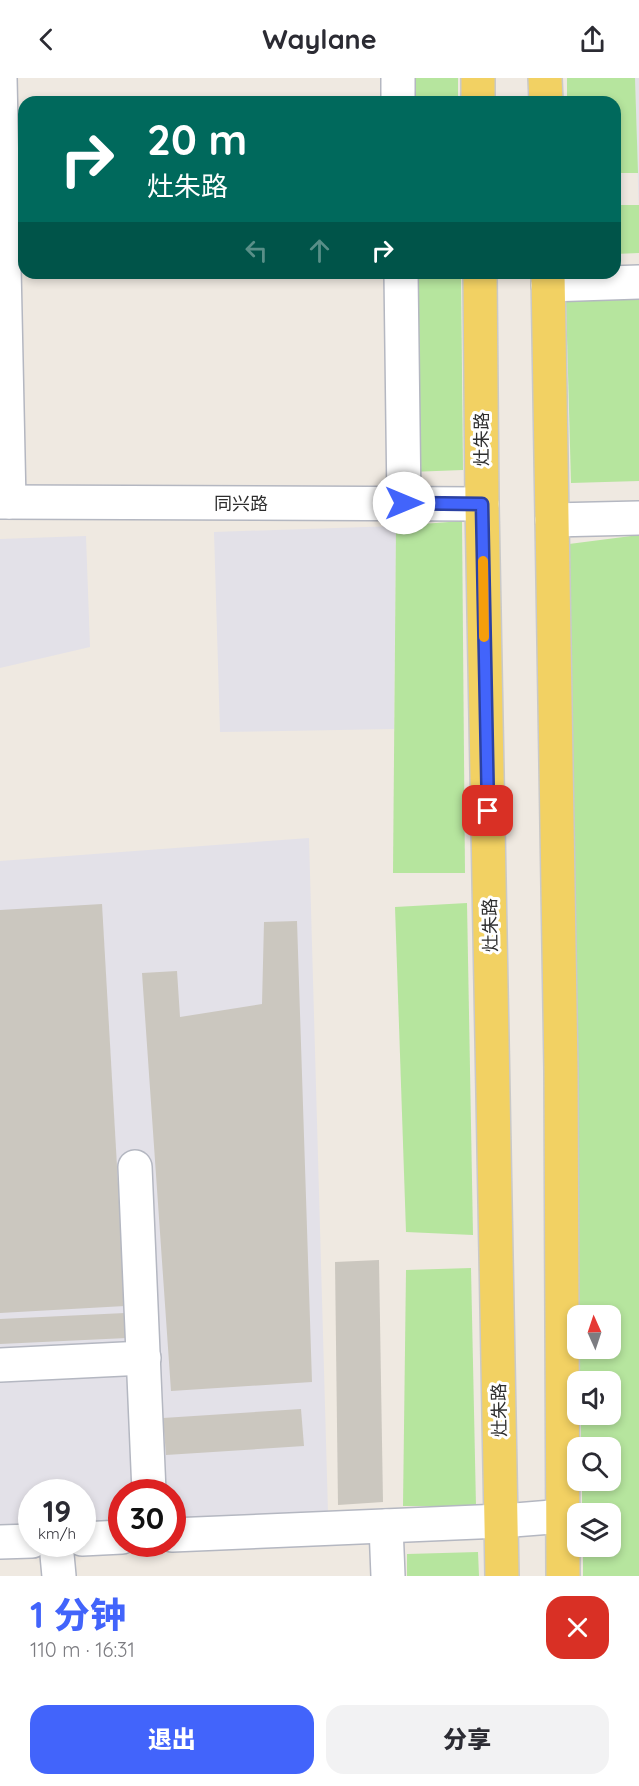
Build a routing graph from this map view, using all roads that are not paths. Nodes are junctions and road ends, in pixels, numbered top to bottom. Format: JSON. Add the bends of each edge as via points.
{"nodes":[{"id":1,"x":0,"y":78,"type":"edge"},
{"id":2,"x":398,"y":78,"type":"edge"},
{"id":3,"x":478,"y":78,"type":"edge"},
{"id":4,"x":545,"y":78,"type":"edge"},
{"id":5,"x":398,"y":96,"type":"edge"},
{"id":6,"x":478,"y":96,"type":"edge"},
{"id":7,"x":546,"y":96,"type":"edge"},
{"id":8,"x":9,"y":201,"type":"edge"},
{"id":9,"x":401,"y":279,"type":"edge"},
{"id":10,"x":480,"y":279,"type":"edge"},
{"id":11,"x":548,"y":279,"type":"edge"},
{"id":12,"x":639,"y":282,"type":"edge"},
{"id":13,"x":5,"y":502,"type":"edge"},
{"id":14,"x":404,"y":503,"type":"junction"},
{"id":15,"x":482,"y":504,"type":"junction"},
{"id":16,"x":639,"y":518,"type":"edge"},
{"id":17,"x":552,"y":520,"type":"junction"},
{"id":18,"x":135,"y":1167,"type":"dead end"},
{"id":19,"x":144,"y":1358,"type":"junction"},
{"id":20,"x":0,"y":1365,"type":"edge"},
{"id":21,"x":149,"y":1479,"type":"edge"},
{"id":22,"x":564,"y":1516,"type":"junction"},
{"id":23,"x":501,"y":1521,"type":"junction"},
{"id":24,"x":386,"y":1526,"type":"junction"},
{"id":25,"x":186,"y":1534,"type":"edge"},
{"id":26,"x":18,"y":1541,"type":"edge"},
{"id":27,"x":0,"y":1542,"type":"edge"},
{"id":28,"x":57,"y":1557,"type":"edge"},
{"id":29,"x":59,"y":1576,"type":"edge"},
{"id":30,"x":388,"y":1576,"type":"edge"},
{"id":31,"x":502,"y":1576,"type":"edge"},
{"id":32,"x":563,"y":1576,"type":"edge"}],
"edges":[{"from":1,"to":8,"type":"street"},
{"from":2,"to":5,"type":"street"},
{"from":3,"to":6,"type":"main road"},
{"from":4,"to":7,"type":"main road"},
{"from":8,"to":13,"type":"street"},
{"from":9,"to":14,"type":"street"},
{"from":10,"to":15,"type":"main road","name":"灶朱路"},
{"from":11,"to":12,"type":"street"},
{"from":11,"to":17,"type":"main road"},
{"from":13,"to":14,"type":"street","name":"同兴路"},
{"from":14,"to":15,"type":"street","name":"同兴路"},
{"from":15,"to":23,"type":"main road","name":"灶朱路"},
{"from":16,"to":17,"type":"street"},
{"from":17,"to":22,"type":"main road","via":[[562,1082]]},
{"from":18,"to":19,"type":"street"},
{"from":19,"to":20,"type":"street"},
{"from":19,"to":21,"type":"street"},
{"from":22,"to":23,"type":"street"},
{"from":22,"to":32,"type":"main road"},
{"from":23,"to":24,"type":"street"},
{"from":23,"to":31,"type":"main road","name":"灶朱路"},
{"from":24,"to":25,"type":"street"},
{"from":24,"to":30,"type":"street"},
{"from":26,"to":27,"type":"street"},
{"from":28,"to":29,"type":"street"}]}
